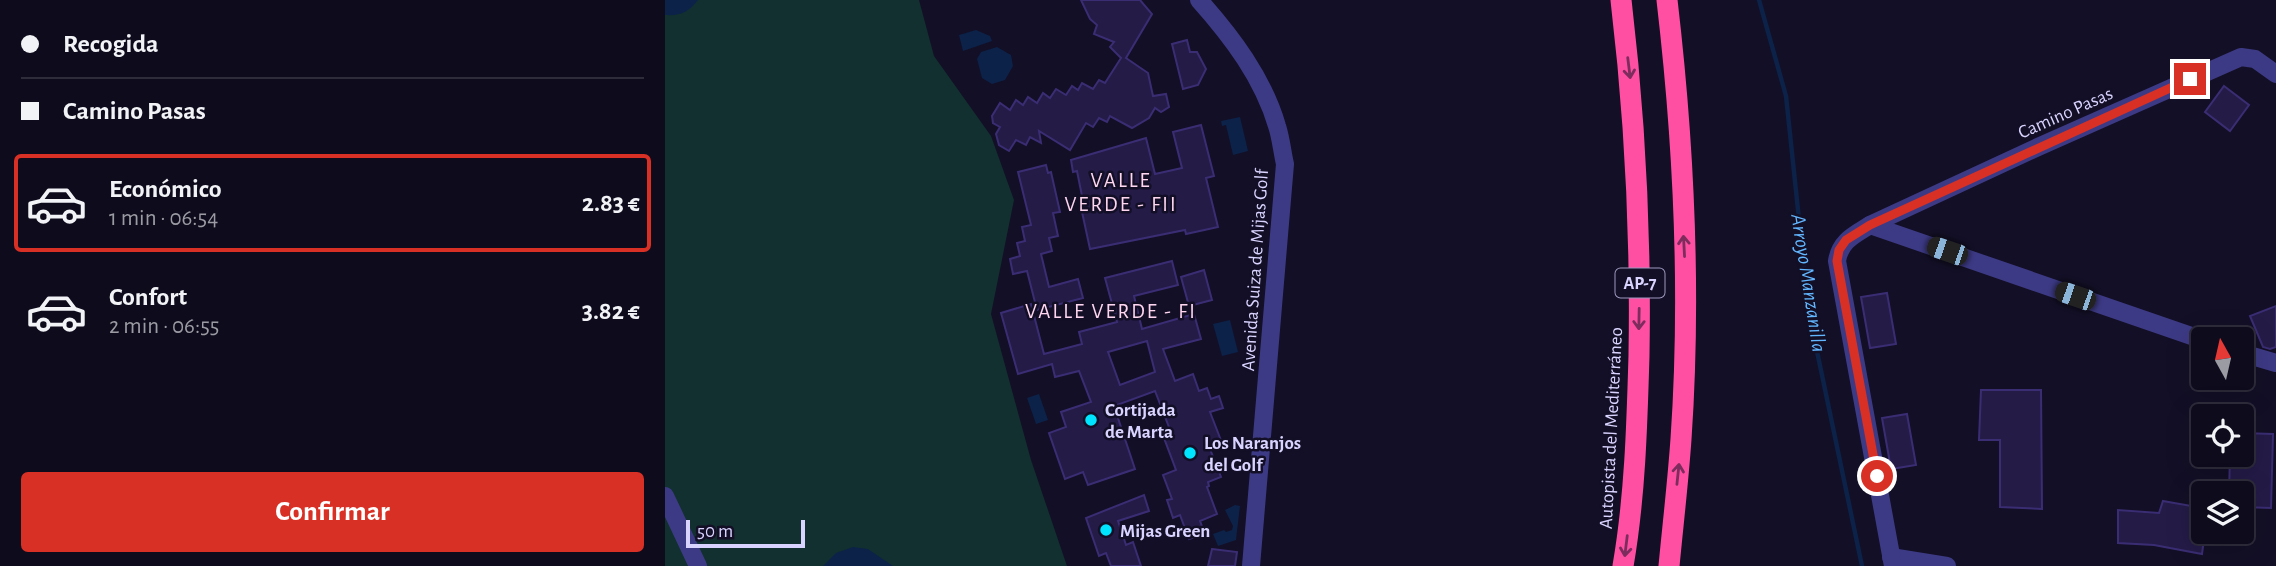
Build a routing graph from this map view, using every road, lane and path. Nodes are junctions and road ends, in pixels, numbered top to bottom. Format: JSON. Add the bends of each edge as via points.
{"nodes":[{"id":1,"x":1199,"y":0,"type":"edge"},
{"id":2,"x":1621,"y":0,"type":"edge"},
{"id":3,"x":1667,"y":0,"type":"edge"},
{"id":4,"x":2276,"y":74,"type":"edge"},
{"id":5,"x":1870,"y":225,"type":"junction"},
{"id":6,"x":2191,"y":336,"type":"edge"},
{"id":7,"x":2254,"y":357,"type":"edge"},
{"id":8,"x":2276,"y":363,"type":"edge"},
{"id":9,"x":665,"y":496,"type":"edge"},
{"id":10,"x":1892,"y":561,"type":"edge"},
{"id":11,"x":698,"y":566,"type":"edge"},
{"id":12,"x":1251,"y":566,"type":"edge"},
{"id":13,"x":1623,"y":566,"type":"edge"},
{"id":14,"x":1669,"y":566,"type":"edge"},
{"id":15,"x":1947,"y":566,"type":"edge"}],
"edges":[{"from":1,"to":12,"type":"street","name":"Avenida Suiza de Mijas Golf","via":[[1224,28],[1259,84],[1277,126],[1285,164]]},
{"from":2,"to":13,"type":"highway","name":"Autopista del Mediterráneo","number":"AP-7","one_way":true,"via":[[1631,79],[1640,287],[1637,415]]},
{"from":14,"to":3,"type":"highway","number":"AP-7","one_way":true,"via":[[1681,439],[1686,285],[1677,82]]},
{"from":4,"to":5,"type":"street","name":"Camino Pasas","via":[[2255,59],[2241,57]]},
{"from":5,"to":6,"type":"street"},
{"from":5,"to":10,"type":"street","via":[[1846,240],[1837,261]]},
{"from":7,"to":8,"type":"street"},
{"from":9,"to":11,"type":"street"},
{"from":10,"to":15,"type":"street"}]}
